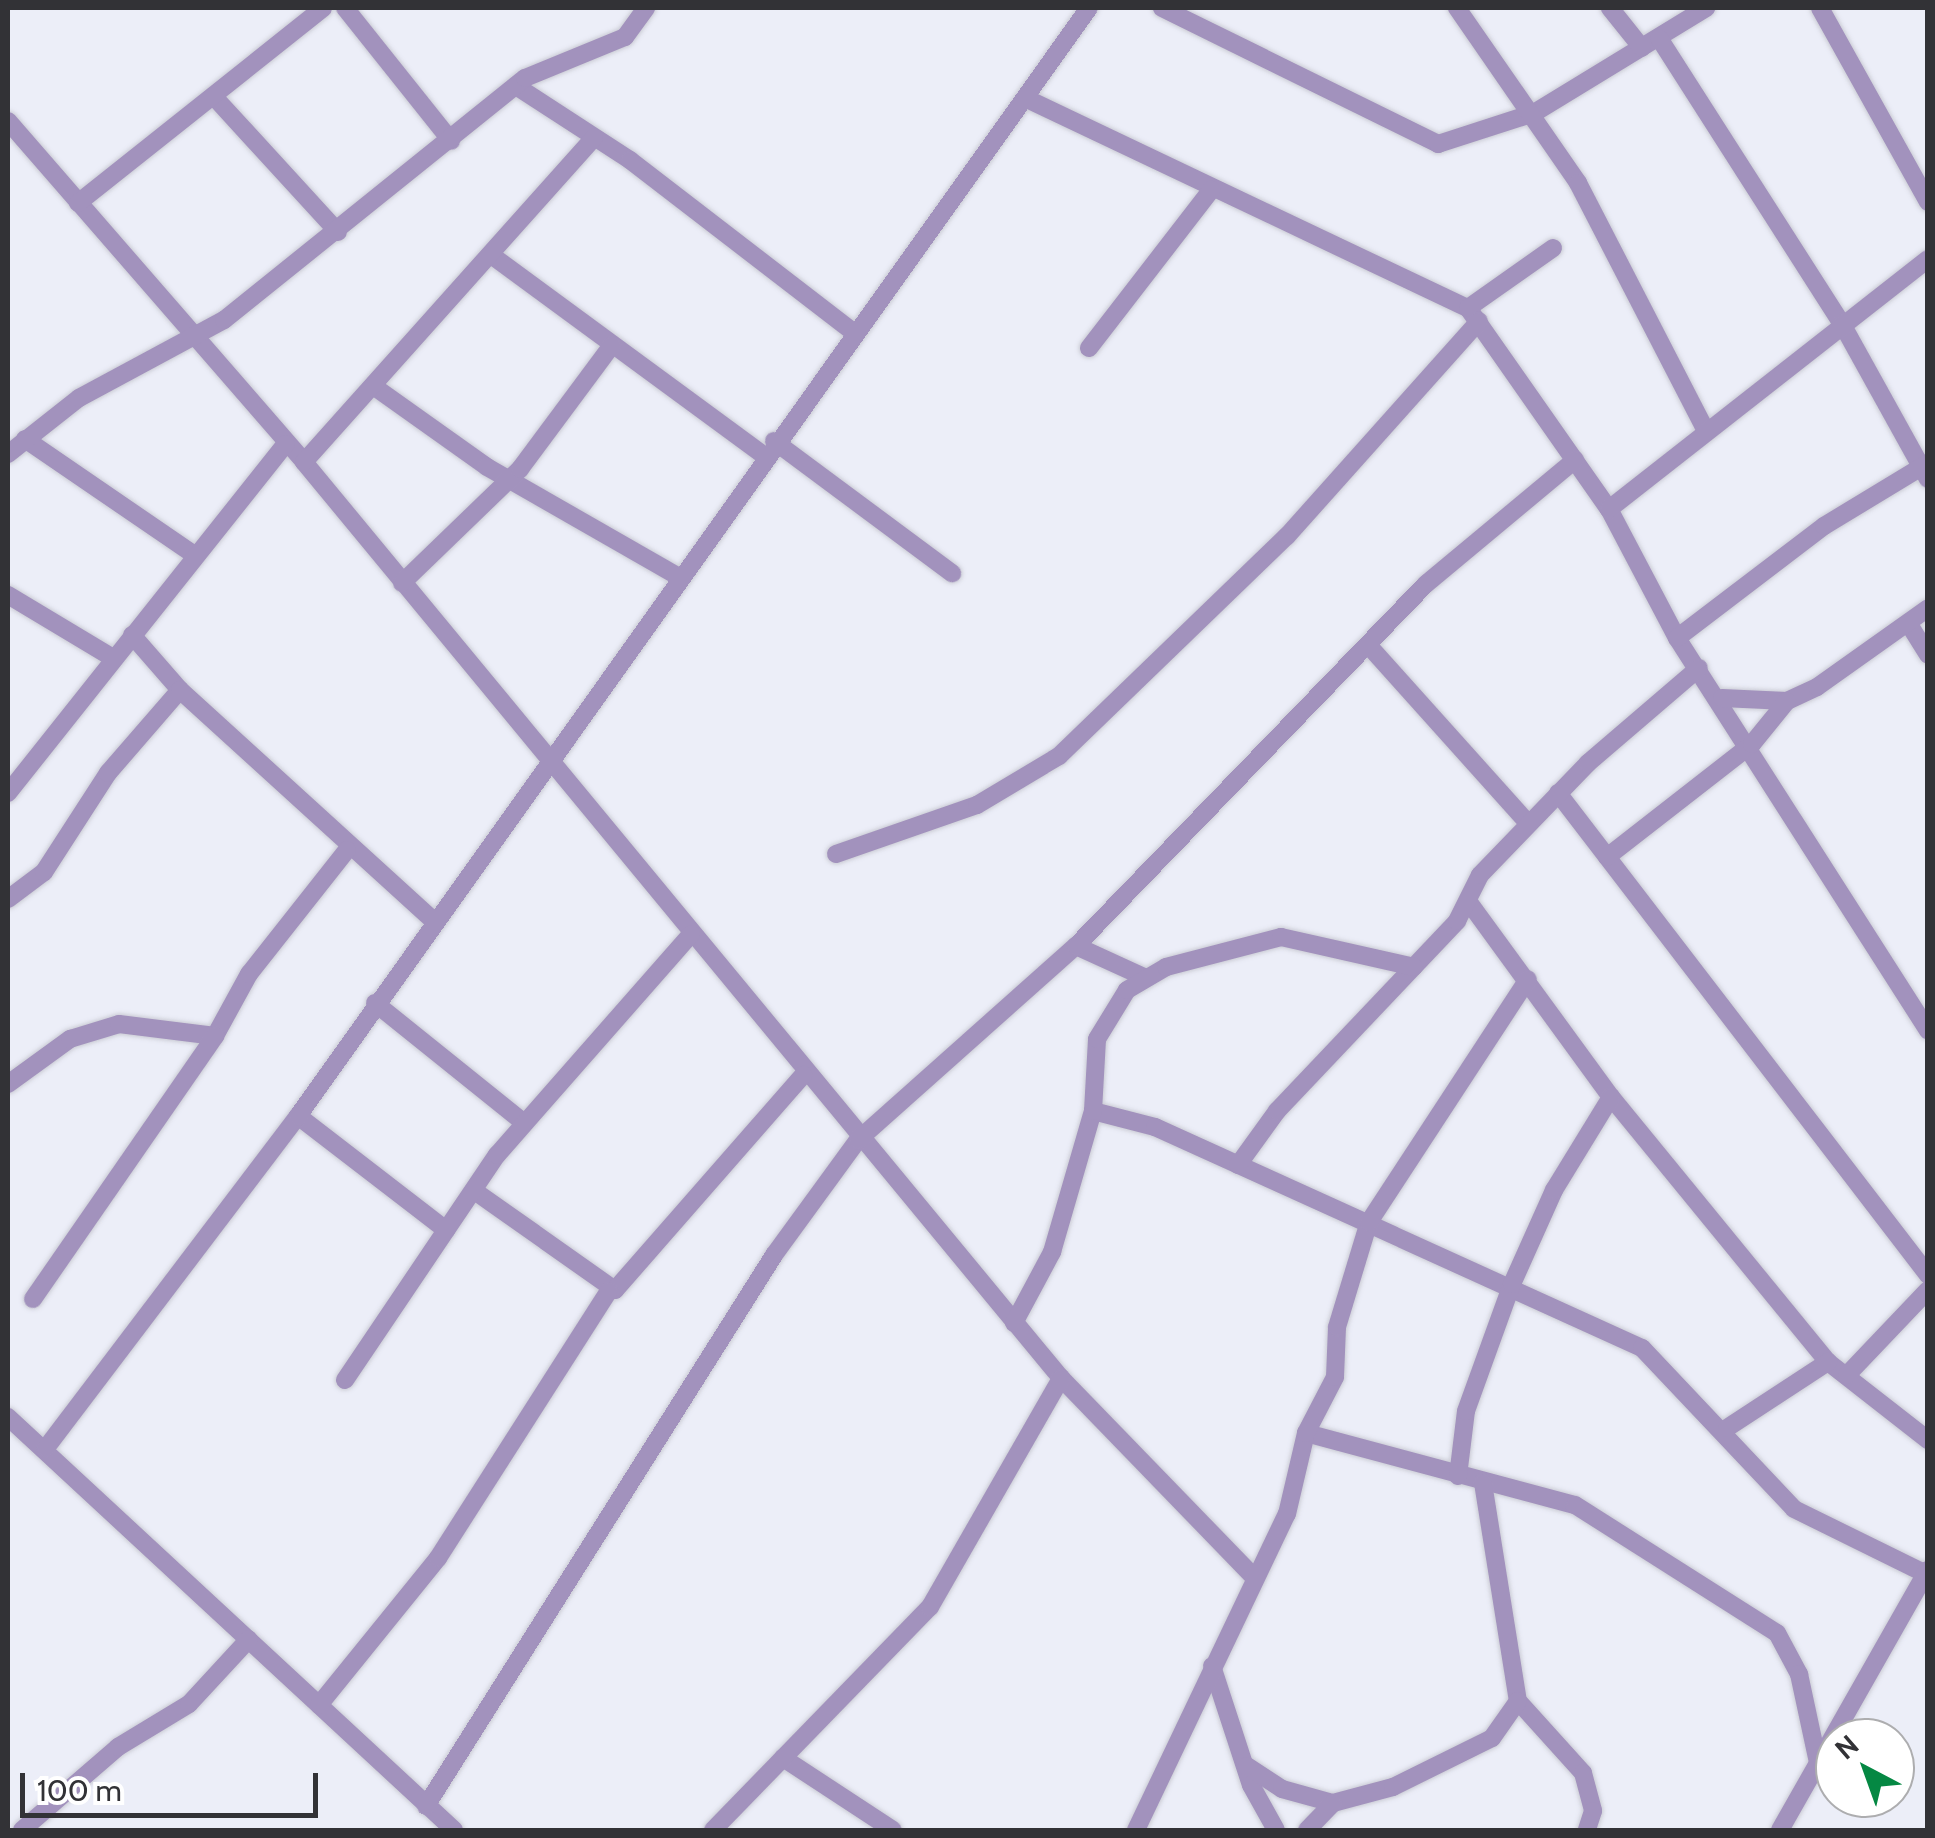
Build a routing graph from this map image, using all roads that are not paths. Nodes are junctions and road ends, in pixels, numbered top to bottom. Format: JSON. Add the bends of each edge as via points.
{"nodes":[{"id":1,"x":323,"y":8,"type":"edge"},
{"id":2,"x":345,"y":8,"type":"edge"},
{"id":3,"x":646,"y":8,"type":"edge"},
{"id":4,"x":1089,"y":8,"type":"edge"},
{"id":5,"x":1162,"y":8,"type":"edge"},
{"id":6,"x":1457,"y":8,"type":"edge"},
{"id":7,"x":1610,"y":8,"type":"edge"},
{"id":8,"x":1706,"y":8,"type":"edge"},
{"id":9,"x":1820,"y":8,"type":"edge"},
{"id":10,"x":1659,"y":38,"type":"junction"},
{"id":11,"x":1642,"y":48,"type":"junction"},
{"id":12,"x":516,"y":86,"type":"junction"},
{"id":13,"x":1025,"y":98,"type":"junction"},
{"id":14,"x":217,"y":100,"type":"junction"},
{"id":15,"x":1534,"y":113,"type":"junction"},
{"id":16,"x":8,"y":121,"type":"edge"},
{"id":17,"x":594,"y":138,"type":"junction"},
{"id":18,"x":450,"y":141,"type":"junction"},
{"id":19,"x":1211,"y":190,"type":"junction"},
{"id":20,"x":78,"y":202,"type":"junction"},
{"id":21,"x":1928,"y":202,"type":"edge"},
{"id":22,"x":338,"y":232,"type":"junction"},
{"id":23,"x":1553,"y":248,"type":"dead end"},
{"id":24,"x":494,"y":256,"type":"junction"},
{"id":25,"x":1928,"y":259,"type":"edge"},
{"id":26,"x":1473,"y":314,"type":"junction"},
{"id":27,"x":1842,"y":324,"type":"junction"},
{"id":28,"x":852,"y":332,"type":"junction"},
{"id":29,"x":196,"y":338,"type":"junction"},
{"id":30,"x":612,"y":345,"type":"junction"},
{"id":31,"x":1089,"y":348,"type":"dead end"},
{"id":32,"x":376,"y":388,"type":"junction"},
{"id":33,"x":1705,"y":429,"type":"junction"},
{"id":34,"x":25,"y":439,"type":"junction"},
{"id":35,"x":286,"y":444,"type":"junction"},
{"id":36,"x":770,"y":448,"type":"junction"},
{"id":37,"x":8,"y":454,"type":"edge"},
{"id":38,"x":1575,"y":460,"type":"junction"},
{"id":39,"x":304,"y":462,"type":"junction"},
{"id":40,"x":1925,"y":470,"type":"edge"},
{"id":41,"x":508,"y":480,"type":"junction"},
{"id":42,"x":1609,"y":509,"type":"junction"},
{"id":43,"x":196,"y":556,"type":"junction"},
{"id":44,"x":952,"y":573,"type":"dead end"},
{"id":45,"x":679,"y":577,"type":"junction"},
{"id":46,"x":402,"y":583,"type":"junction"},
{"id":47,"x":8,"y":595,"type":"edge"},
{"id":48,"x":1928,"y":608,"type":"edge"},
{"id":49,"x":1910,"y":626,"type":"junction"},
{"id":50,"x":132,"y":635,"type":"junction"},
{"id":51,"x":1677,"y":638,"type":"junction"},
{"id":52,"x":1369,"y":646,"type":"junction"},
{"id":53,"x":1928,"y":655,"type":"edge"},
{"id":54,"x":112,"y":658,"type":"junction"},
{"id":55,"x":1699,"y":668,"type":"junction"},
{"id":56,"x":180,"y":690,"type":"junction"},
{"id":57,"x":1722,"y":698,"type":"junction"},
{"id":58,"x":1786,"y":700,"type":"junction"},
{"id":59,"x":1752,"y":744,"type":"junction"},
{"id":60,"x":553,"y":760,"type":"junction"},
{"id":61,"x":8,"y":792,"type":"edge"},
{"id":62,"x":1558,"y":793,"type":"junction"},
{"id":63,"x":1528,"y":823,"type":"junction"},
{"id":64,"x":347,"y":850,"type":"junction"},
{"id":65,"x":836,"y":854,"type":"dead end"},
{"id":66,"x":1607,"y":857,"type":"junction"},
{"id":67,"x":8,"y":898,"type":"edge"},
{"id":68,"x":1468,"y":901,"type":"junction"},
{"id":69,"x":432,"y":919,"type":"junction"},
{"id":70,"x":692,"y":934,"type":"junction"},
{"id":71,"x":1076,"y":946,"type":"junction"},
{"id":72,"x":1414,"y":967,"type":"junction"},
{"id":73,"x":1144,"y":977,"type":"junction"},
{"id":74,"x":1528,"y":979,"type":"junction"},
{"id":75,"x":375,"y":1003,"type":"junction"},
{"id":76,"x":1928,"y":1031,"type":"edge"},
{"id":77,"x":215,"y":1036,"type":"junction"},
{"id":78,"x":802,"y":1075,"type":"junction"},
{"id":79,"x":8,"y":1084,"type":"edge"},
{"id":80,"x":1611,"y":1097,"type":"junction"},
{"id":81,"x":1093,"y":1112,"type":"junction"},
{"id":82,"x":298,"y":1116,"type":"junction"},
{"id":83,"x":524,"y":1122,"type":"junction"},
{"id":84,"x":858,"y":1140,"type":"junction"},
{"id":85,"x":1238,"y":1165,"type":"junction"},
{"id":86,"x":476,"y":1192,"type":"junction"},
{"id":87,"x":1370,"y":1222,"type":"junction"},
{"id":88,"x":446,"y":1230,"type":"junction"},
{"id":89,"x":1928,"y":1275,"type":"edge"},
{"id":90,"x":1512,"y":1284,"type":"junction"},
{"id":91,"x":1928,"y":1290,"type":"edge"},
{"id":92,"x":609,"y":1291,"type":"junction"},
{"id":93,"x":32,"y":1299,"type":"dead end"},
{"id":94,"x":1014,"y":1323,"type":"junction"},
{"id":95,"x":1828,"y":1362,"type":"junction"},
{"id":96,"x":1847,"y":1376,"type":"junction"},
{"id":97,"x":1062,"y":1378,"type":"junction"},
{"id":98,"x":345,"y":1380,"type":"dead end"},
{"id":99,"x":8,"y":1417,"type":"edge"},
{"id":100,"x":1727,"y":1428,"type":"junction"},
{"id":101,"x":1306,"y":1433,"type":"junction"},
{"id":102,"x":1928,"y":1440,"type":"edge"},
{"id":103,"x":46,"y":1448,"type":"junction"},
{"id":104,"x":1458,"y":1476,"type":"junction"},
{"id":105,"x":1482,"y":1483,"type":"junction"},
{"id":106,"x":1927,"y":1572,"type":"edge"},
{"id":107,"x":1254,"y":1578,"type":"junction"},
{"id":108,"x":249,"y":1639,"type":"junction"},
{"id":109,"x":1212,"y":1666,"type":"junction"},
{"id":110,"x":1518,"y":1701,"type":"junction"},
{"id":111,"x":319,"y":1704,"type":"junction"},
{"id":112,"x":1844,"y":1718,"type":"edge"},
{"id":113,"x":1815,"y":1750,"type":"edge"},
{"id":114,"x":783,"y":1758,"type":"junction"},
{"id":115,"x":1246,"y":1766,"type":"junction"},
{"id":116,"x":1815,"y":1769,"type":"edge"},
{"id":117,"x":1333,"y":1803,"type":"junction"},
{"id":118,"x":426,"y":1806,"type":"junction"},
{"id":119,"x":22,"y":1830,"type":"edge"},
{"id":120,"x":454,"y":1830,"type":"edge"},
{"id":121,"x":713,"y":1830,"type":"edge"},
{"id":122,"x":893,"y":1830,"type":"edge"},
{"id":123,"x":1136,"y":1830,"type":"edge"},
{"id":124,"x":1276,"y":1830,"type":"edge"},
{"id":125,"x":1307,"y":1830,"type":"edge"},
{"id":126,"x":1587,"y":1830,"type":"edge"},
{"id":127,"x":1780,"y":1830,"type":"edge"}],
"edges":[{"from":1,"to":14,"type":"street"},
{"from":2,"to":18,"type":"street"},
{"from":3,"to":12,"type":"street","via":[[625,37],[558,59]]},
{"from":4,"to":13,"type":"street"},
{"from":5,"to":15,"type":"street","via":[[1438,144]]},
{"from":6,"to":15,"type":"street"},
{"from":7,"to":11,"type":"street"},
{"from":8,"to":10,"type":"street"},
{"from":9,"to":21,"type":"street"},
{"from":10,"to":11,"type":"street"},
{"from":10,"to":27,"type":"street"},
{"from":11,"to":15,"type":"street"},
{"from":12,"to":17,"type":"street"},
{"from":12,"to":18,"type":"street"},
{"from":13,"to":19,"type":"street"},
{"from":13,"to":28,"type":"street"},
{"from":14,"to":20,"type":"street"},
{"from":14,"to":22,"type":"street"},
{"from":15,"to":33,"type":"street","via":[[1610,236]]},
{"from":16,"to":20,"type":"street"},
{"from":17,"to":24,"type":"street"},
{"from":17,"to":28,"type":"street"},
{"from":18,"to":22,"type":"street"},
{"from":19,"to":26,"type":"street"},
{"from":19,"to":31,"type":"street"},
{"from":20,"to":29,"type":"street"},
{"from":22,"to":29,"type":"street"},
{"from":23,"to":26,"type":"street"},
{"from":24,"to":30,"type":"street"},
{"from":24,"to":32,"type":"street"},
{"from":25,"to":27,"type":"street"},
{"from":26,"to":38,"type":"street"},
{"from":26,"to":65,"type":"street","via":[[1286,536],[1059,756],[977,805]]},
{"from":27,"to":33,"type":"street"},
{"from":27,"to":40,"type":"street"},
{"from":28,"to":36,"type":"street"},
{"from":29,"to":34,"type":"street","via":[[79,398]]},
{"from":29,"to":35,"type":"street"},
{"from":30,"to":36,"type":"street"},
{"from":30,"to":41,"type":"street"},
{"from":32,"to":39,"type":"street"},
{"from":32,"to":41,"type":"street"},
{"from":33,"to":42,"type":"street"},
{"from":34,"to":37,"type":"street"},
{"from":34,"to":43,"type":"street"},
{"from":35,"to":39,"type":"street"},
{"from":35,"to":43,"type":"street"},
{"from":36,"to":44,"type":"street"},
{"from":36,"to":45,"type":"street"},
{"from":38,"to":42,"type":"street"},
{"from":38,"to":52,"type":"street","via":[[1426,584]]},
{"from":39,"to":46,"type":"street"},
{"from":40,"to":51,"type":"street","via":[[1764,568]]},
{"from":41,"to":45,"type":"street"},
{"from":41,"to":46,"type":"street"},
{"from":42,"to":51,"type":"street"},
{"from":43,"to":50,"type":"street"},
{"from":45,"to":60,"type":"street"},
{"from":46,"to":60,"type":"street"},
{"from":47,"to":54,"type":"street"},
{"from":48,"to":49,"type":"street"},
{"from":49,"to":53,"type":"street"},
{"from":49,"to":58,"type":"street"},
{"from":50,"to":54,"type":"street"},
{"from":50,"to":56,"type":"street"},
{"from":51,"to":55,"type":"street"},
{"from":52,"to":63,"type":"street"},
{"from":52,"to":71,"type":"street"},
{"from":54,"to":61,"type":"street"},
{"from":55,"to":57,"type":"street"},
{"from":55,"to":62,"type":"street"},
{"from":56,"to":64,"type":"street"},
{"from":56,"to":67,"type":"street","via":[[108,773],[44,872]]},
{"from":57,"to":58,"type":"street"},
{"from":57,"to":59,"type":"street"},
{"from":58,"to":59,"type":"street"},
{"from":59,"to":66,"type":"street"},
{"from":59,"to":76,"type":"street"},
{"from":60,"to":69,"type":"street"},
{"from":60,"to":70,"type":"street"},
{"from":62,"to":63,"type":"street"},
{"from":62,"to":66,"type":"street"},
{"from":63,"to":68,"type":"street"},
{"from":64,"to":69,"type":"street"},
{"from":64,"to":77,"type":"street","via":[[242,983]]},
{"from":66,"to":89,"type":"street"},
{"from":68,"to":72,"type":"street"},
{"from":68,"to":74,"type":"street"},
{"from":69,"to":75,"type":"street"},
{"from":70,"to":78,"type":"street"},
{"from":70,"to":83,"type":"street"},
{"from":71,"to":73,"type":"street"},
{"from":71,"to":84,"type":"street"},
{"from":72,"to":73,"type":"street","via":[[1280,937]]},
{"from":72,"to":85,"type":"street"},
{"from":73,"to":81,"type":"street","via":[[1104,1019]]},
{"from":74,"to":80,"type":"street"},
{"from":74,"to":87,"type":"street"},
{"from":75,"to":82,"type":"street"},
{"from":75,"to":83,"type":"street"},
{"from":77,"to":79,"type":"street","via":[[120,1024],[70,1039]]},
{"from":77,"to":93,"type":"street"},
{"from":78,"to":84,"type":"street"},
{"from":78,"to":92,"type":"street"},
{"from":80,"to":90,"type":"street","via":[[1554,1190]]},
{"from":80,"to":95,"type":"street"},
{"from":81,"to":85,"type":"street","via":[[1155,1126]]},
{"from":81,"to":94,"type":"street","via":[[1052,1252]]},
{"from":82,"to":88,"type":"street"},
{"from":82,"to":103,"type":"street"},
{"from":83,"to":86,"type":"street"},
{"from":84,"to":94,"type":"street"},
{"from":84,"to":118,"type":"street","via":[[774,1255]]},
{"from":85,"to":87,"type":"street"},
{"from":86,"to":88,"type":"street"},
{"from":86,"to":92,"type":"street"},
{"from":87,"to":90,"type":"street"},
{"from":87,"to":101,"type":"street","via":[[1336,1327],[1335,1377]]},
{"from":88,"to":98,"type":"street"},
{"from":90,"to":100,"type":"street","via":[[1642,1348]]},
{"from":90,"to":104,"type":"street","via":[[1466,1411]]},
{"from":91,"to":96,"type":"street"},
{"from":92,"to":111,"type":"street","via":[[438,1558]]},
{"from":94,"to":97,"type":"street"},
{"from":95,"to":96,"type":"street"},
{"from":95,"to":100,"type":"street"},
{"from":96,"to":102,"type":"street"},
{"from":97,"to":107,"type":"street"},
{"from":97,"to":114,"type":"street","via":[[930,1607]]},
{"from":99,"to":103,"type":"street"},
{"from":100,"to":106,"type":"street","via":[[1794,1509]]},
{"from":101,"to":104,"type":"street"},
{"from":101,"to":107,"type":"street","via":[[1294,1494]]},
{"from":103,"to":108,"type":"street"},
{"from":104,"to":105,"type":"street"},
{"from":105,"to":110,"type":"street"},
{"from":105,"to":113,"type":"street","via":[[1575,1505],[1778,1633],[1799,1674]]},
{"from":106,"to":112,"type":"street"},
{"from":107,"to":109,"type":"street"},
{"from":108,"to":111,"type":"street"},
{"from":108,"to":119,"type":"street","via":[[190,1704],[118,1747]]},
{"from":109,"to":115,"type":"street"},
{"from":109,"to":123,"type":"street"},
{"from":110,"to":117,"type":"street","via":[[1492,1738],[1392,1787]]},
{"from":110,"to":126,"type":"street","via":[[1592,1790]]},
{"from":111,"to":118,"type":"street"},
{"from":114,"to":121,"type":"street"},
{"from":114,"to":122,"type":"street"},
{"from":115,"to":117,"type":"street","via":[[1282,1789]]},
{"from":115,"to":124,"type":"street"},
{"from":116,"to":127,"type":"street"},
{"from":117,"to":125,"type":"street"},
{"from":118,"to":120,"type":"street"}]}
